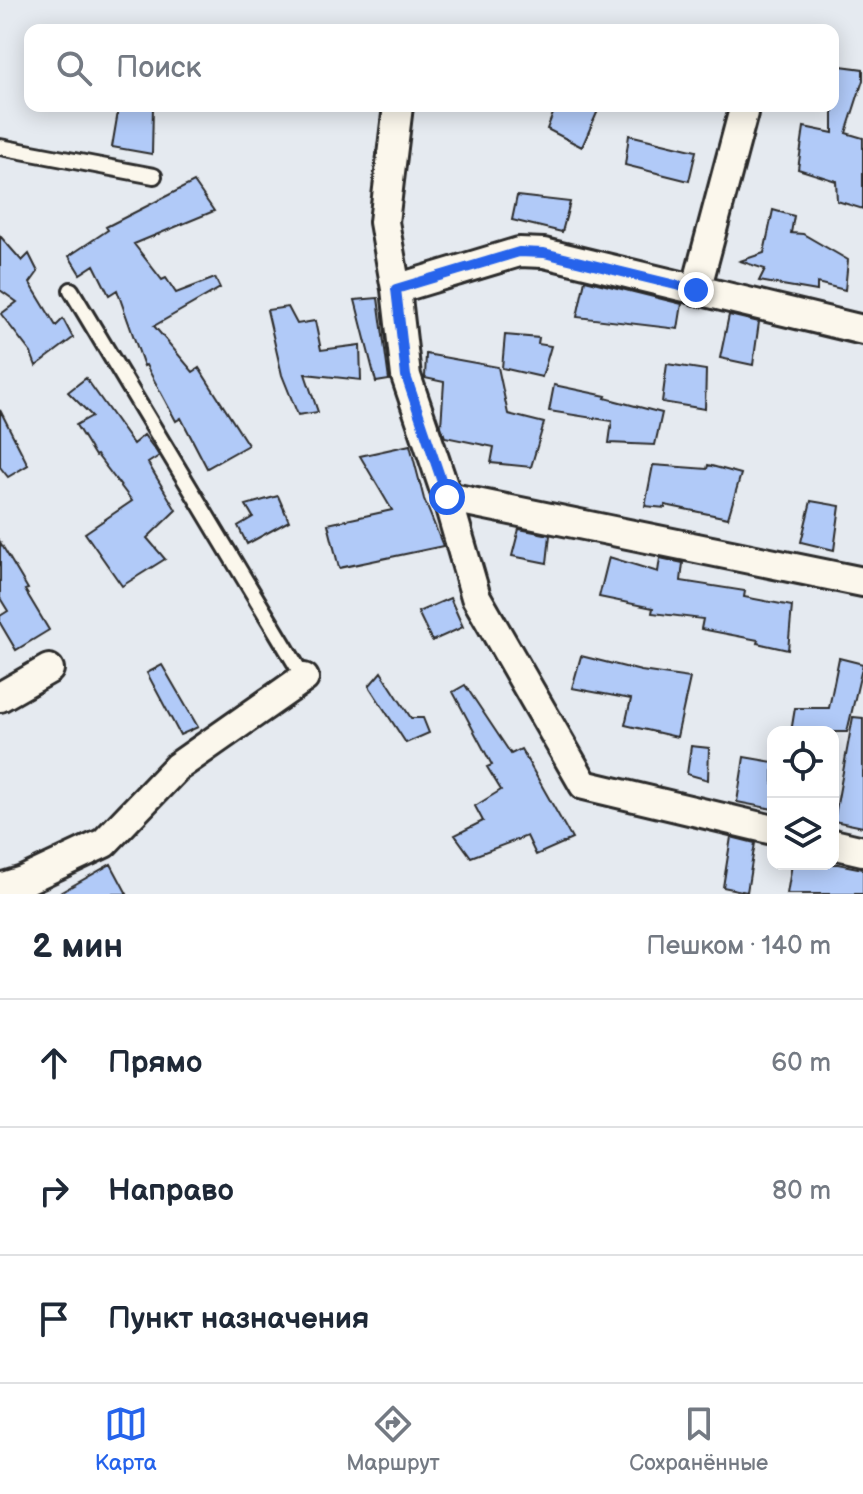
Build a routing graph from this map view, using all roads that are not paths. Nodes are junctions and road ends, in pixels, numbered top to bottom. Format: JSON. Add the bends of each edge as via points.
{"nodes":[{"id":1,"x":397,"y":112,"type":"edge"},
{"id":2,"x":743,"y":113,"type":"dead end"},
{"id":3,"x":0,"y":147,"type":"edge"},
{"id":4,"x":154,"y":176,"type":"dead end"},
{"id":5,"x":396,"y":289,"type":"junction"},
{"id":6,"x":71,"y":290,"type":"dead end"},
{"id":7,"x":696,"y":290,"type":"junction"},
{"id":8,"x":863,"y":330,"type":"edge"},
{"id":9,"x":447,"y":497,"type":"junction"},
{"id":10,"x":863,"y":582,"type":"edge"},
{"id":11,"x":49,"y":669,"type":"dead end"},
{"id":12,"x":304,"y":678,"type":"joint"},
{"id":13,"x":0,"y":697,"type":"edge"},
{"id":14,"x":767,"y":829,"type":"edge"},
{"id":15,"x":839,"y":845,"type":"edge"},
{"id":16,"x":863,"y":851,"type":"edge"},
{"id":17,"x":0,"y":888,"type":"edge"}],
"edges":[{"from":1,"to":5,"type":"street","via":[[384,222]]},
{"from":2,"to":7,"type":"street"},
{"from":3,"to":4,"type":"lane"},
{"from":5,"to":7,"type":"street","via":[[519,252],[544,253]]},
{"from":5,"to":9,"type":"street","via":[[406,376]]},
{"from":6,"to":12,"type":"lane"},
{"from":7,"to":8,"type":"street"},
{"from":9,"to":10,"type":"street"},
{"from":9,"to":14,"type":"street","via":[[476,597],[584,785]]},
{"from":11,"to":13,"type":"street"},
{"from":12,"to":17,"type":"street","via":[[177,767],[104,843]]},
{"from":15,"to":16,"type":"street"}]}
